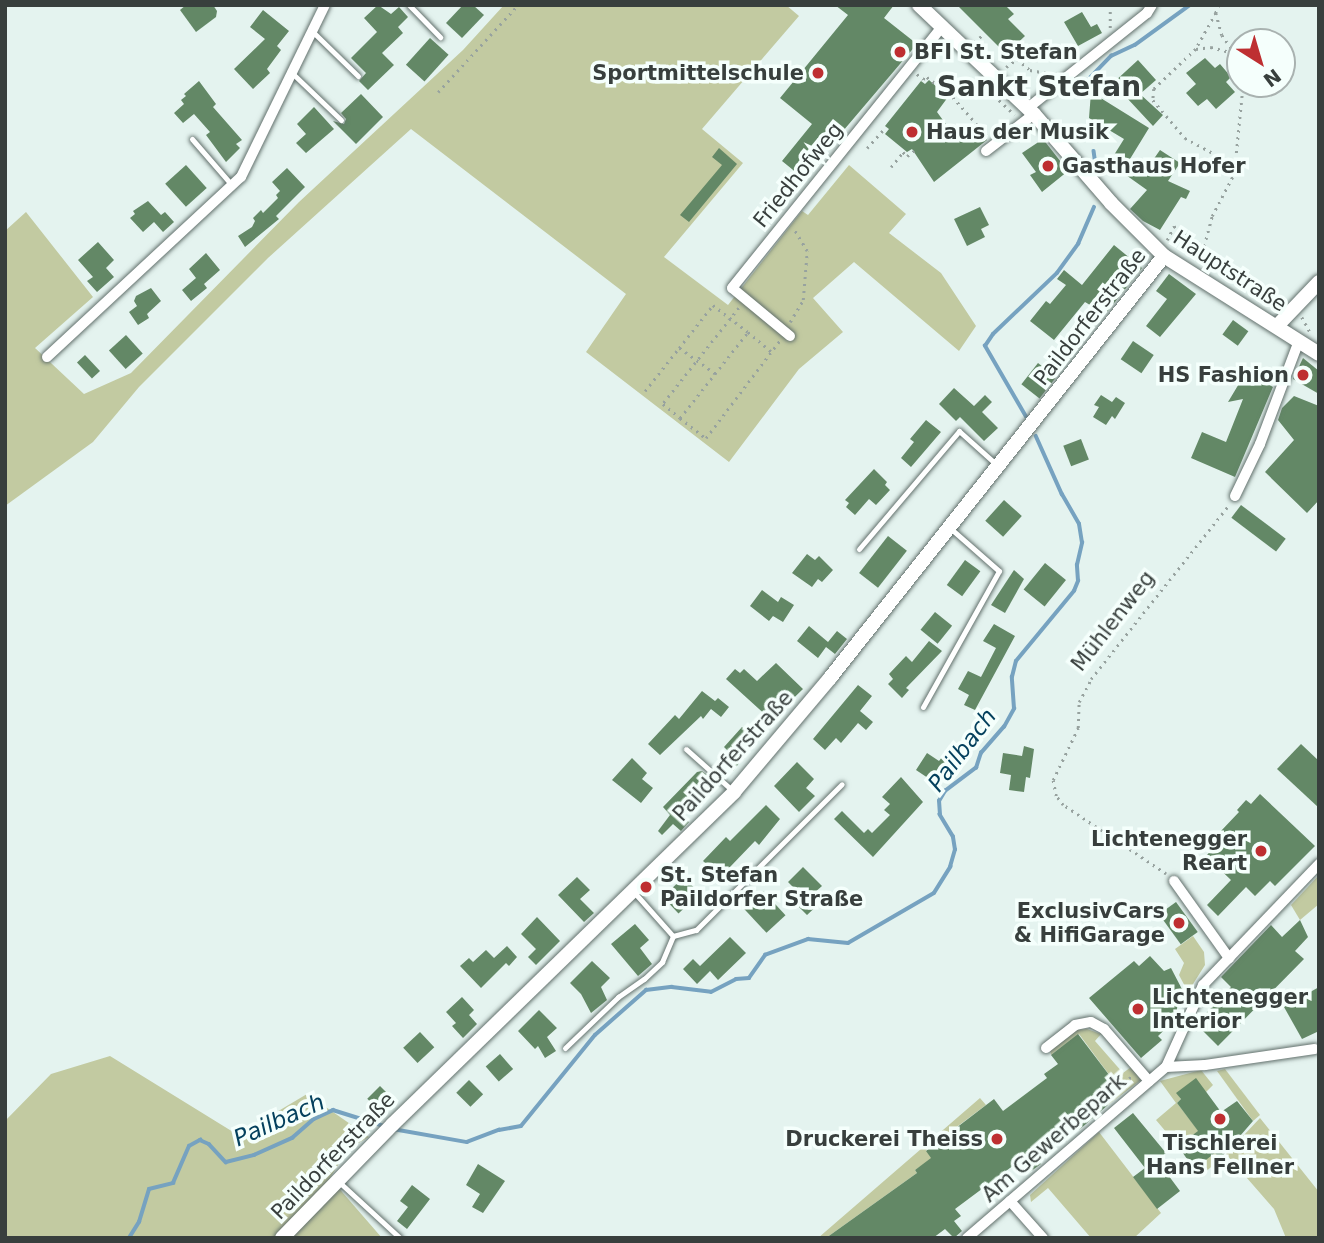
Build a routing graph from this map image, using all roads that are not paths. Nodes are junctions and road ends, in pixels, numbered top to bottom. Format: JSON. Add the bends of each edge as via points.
{"nodes":[{"id":1,"x":326,"y":5,"type":"edge"},
{"id":2,"x":409,"y":5,"type":"edge"},
{"id":3,"x":919,"y":5,"type":"edge"},
{"id":4,"x":1152,"y":5,"type":"edge"},
{"id":5,"x":942,"y":27,"type":"junction"},
{"id":6,"x":312,"y":32,"type":"junction"},
{"id":7,"x":440,"y":37,"type":"dead end"},
{"id":8,"x":292,"y":72,"type":"junction"},
{"id":9,"x":358,"y":76,"type":"dead end"},
{"id":10,"x":1031,"y":111,"type":"junction"},
{"id":11,"x":341,"y":120,"type":"dead end"},
{"id":12,"x":192,"y":139,"type":"dead end"},
{"id":13,"x":986,"y":151,"type":"dead end"},
{"id":14,"x":232,"y":184,"type":"junction"},
{"id":15,"x":1164,"y":256,"type":"junction"},
{"id":16,"x":1319,"y":282,"type":"edge"},
{"id":17,"x":1277,"y":326,"type":"junction"},
{"id":18,"x":788,"y":334,"type":"road end"},
{"id":19,"x":1299,"y":341,"type":"junction"},
{"id":20,"x":1319,"y":354,"type":"edge"},
{"id":21,"x":47,"y":356,"type":"dead end"},
{"id":22,"x":998,"y":466,"type":"junction"},
{"id":23,"x":1235,"y":496,"type":"road end"},
{"id":24,"x":950,"y":528,"type":"junction"},
{"id":25,"x":859,"y":549,"type":"dead end"},
{"id":26,"x":923,"y":707,"type":"dead end"},
{"id":27,"x":685,"y":749,"type":"dead end"},
{"id":28,"x":842,"y":784,"type":"dead end"},
{"id":29,"x":734,"y":792,"type":"junction"},
{"id":30,"x":1319,"y":864,"type":"edge"},
{"id":31,"x":1174,"y":881,"type":"road end"},
{"id":32,"x":633,"y":891,"type":"junction"},
{"id":33,"x":673,"y":936,"type":"junction"},
{"id":34,"x":1230,"y":958,"type":"junction"},
{"id":35,"x":565,"y":1048,"type":"dead end"},
{"id":36,"x":1046,"y":1048,"type":"dead end"},
{"id":37,"x":1317,"y":1048,"type":"edge"},
{"id":38,"x":1166,"y":1067,"type":"junction"},
{"id":39,"x":1149,"y":1081,"type":"junction"},
{"id":40,"x":338,"y":1181,"type":"junction"},
{"id":41,"x":1010,"y":1201,"type":"junction"},
{"id":42,"x":282,"y":1238,"type":"edge"},
{"id":43,"x":400,"y":1238,"type":"edge"},
{"id":44,"x":967,"y":1238,"type":"edge"},
{"id":45,"x":1043,"y":1238,"type":"edge"}],
"edges":[{"from":1,"to":6,"type":"street"},
{"from":2,"to":7,"type":"lane"},
{"from":3,"to":5,"type":"street","name":"Hauptstraße"},
{"from":4,"to":10,"type":"street"},
{"from":5,"to":10,"type":"street","name":"Hauptstraße"},
{"from":5,"to":18,"type":"street","name":"Friedhofweg","via":[[732,288]]},
{"from":6,"to":8,"type":"street"},
{"from":6,"to":9,"type":"lane"},
{"from":8,"to":11,"type":"lane"},
{"from":8,"to":14,"type":"street","via":[[241,177]]},
{"from":10,"to":13,"type":"street"},
{"from":10,"to":15,"type":"street","name":"Hauptstraße"},
{"from":12,"to":14,"type":"lane"},
{"from":14,"to":21,"type":"street"},
{"from":15,"to":17,"type":"street","name":"Hauptstraße"},
{"from":15,"to":22,"type":"street","name":"Paildorferstraße"},
{"from":16,"to":17,"type":"street"},
{"from":17,"to":19,"type":"street","name":"Hauptstraße"},
{"from":19,"to":20,"type":"street","name":"Hauptstraße"},
{"from":19,"to":23,"type":"street"},
{"from":22,"to":24,"type":"street","name":"Paildorferstraße"},
{"from":22,"to":25,"type":"lane","via":[[959,431]]},
{"from":24,"to":26,"type":"lane","via":[[999,571]]},
{"from":24,"to":29,"type":"street","name":"Paildorferstraße"},
{"from":27,"to":29,"type":"lane"},
{"from":28,"to":33,"type":"lane","via":[[696,930]]},
{"from":29,"to":32,"type":"street","name":"Paildorferstraße"},
{"from":30,"to":34,"type":"street","name":"Am Gewerbepark"},
{"from":31,"to":34,"type":"street"},
{"from":32,"to":33,"type":"lane"},
{"from":32,"to":40,"type":"street","name":"Paildorferstraße"},
{"from":33,"to":35,"type":"lane","via":[[662,962]]},
{"from":34,"to":38,"type":"street","name":"Am Gewerbepark","via":[[1203,985]]},
{"from":36,"to":39,"type":"street","via":[[1075,1025],[1091,1022],[1104,1030]]},
{"from":37,"to":38,"type":"street"},
{"from":38,"to":39,"type":"street","name":"Am Gewerbepark"},
{"from":39,"to":41,"type":"street","name":"Am Gewerbepark"},
{"from":40,"to":42,"type":"street","name":"Paildorferstraße"},
{"from":40,"to":43,"type":"lane"},
{"from":41,"to":44,"type":"street","name":"Am Gewerbepark"},
{"from":41,"to":45,"type":"street"}]}
